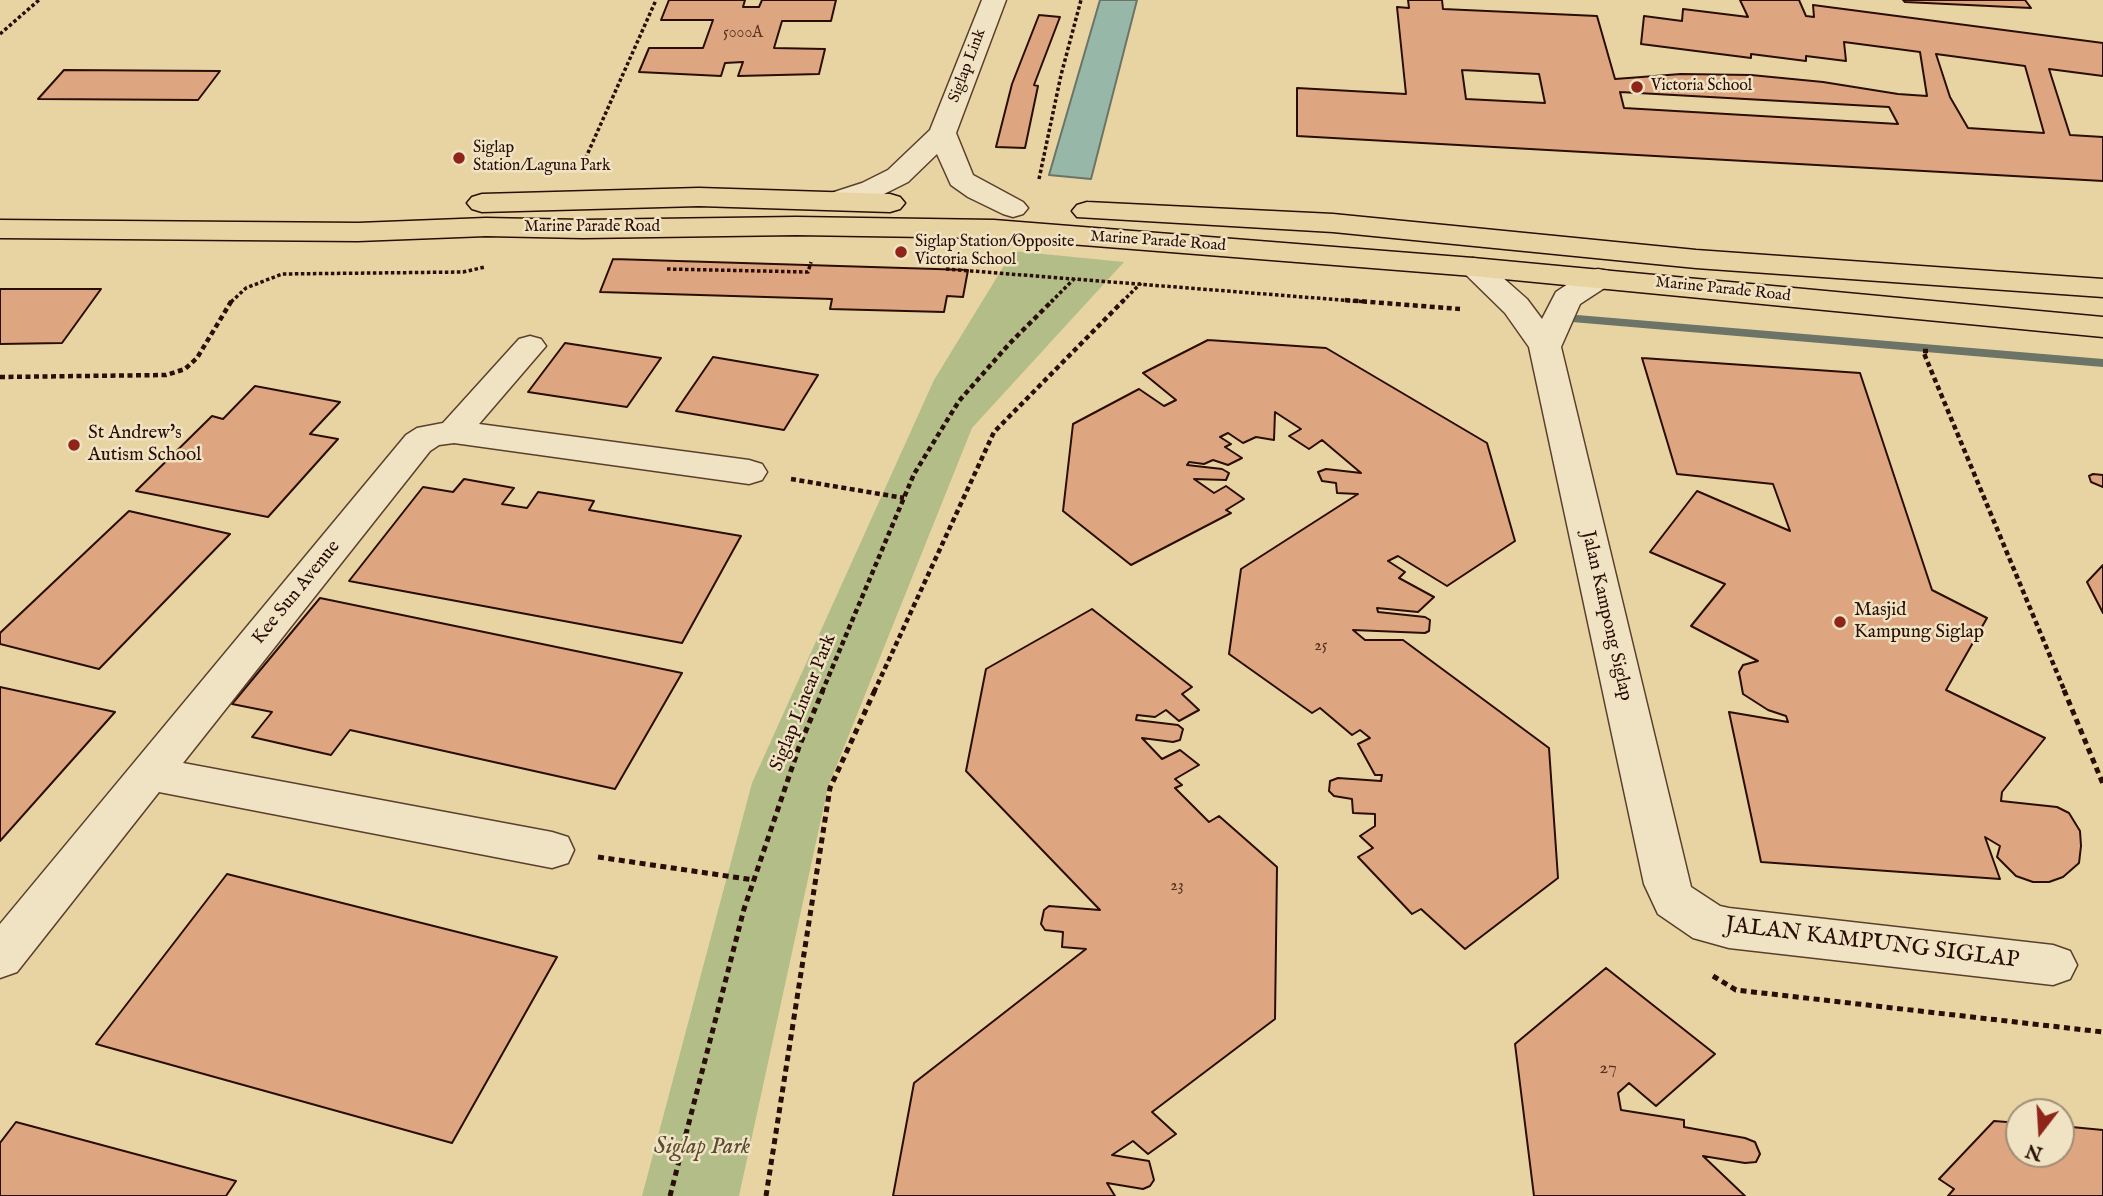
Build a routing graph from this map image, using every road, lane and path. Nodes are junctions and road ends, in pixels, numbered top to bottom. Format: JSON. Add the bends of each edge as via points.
{"nodes":[{"id":1,"x":39,"y":0,"type":"edge"},
{"id":2,"x":656,"y":0,"type":"edge"},
{"id":3,"x":995,"y":0,"type":"edge"},
{"id":4,"x":1081,"y":0,"type":"edge"},
{"id":5,"x":1,"y":32,"type":"edge"},
{"id":6,"x":942,"y":133,"type":"junction"},
{"id":7,"x":582,"y":165,"type":"dead end"},
{"id":8,"x":1039,"y":179,"type":"dead end"},
{"id":9,"x":838,"y":200,"type":"junction"},
{"id":10,"x":0,"y":207,"type":"edge"},
{"id":11,"x":1013,"y":208,"type":"junction"},
{"id":12,"x":0,"y":229,"type":"edge"},
{"id":13,"x":824,"y":262,"type":"dead end"},
{"id":14,"x":485,"y":267,"type":"dead end"},
{"id":15,"x":1473,"y":267,"type":"junction"},
{"id":16,"x":663,"y":268,"type":"dead end"},
{"id":17,"x":944,"y":269,"type":"dead end"},
{"id":18,"x":1074,"y":277,"type":"junction"},
{"id":19,"x":1598,"y":278,"type":"junction"},
{"id":20,"x":1141,"y":283,"type":"junction"},
{"id":21,"x":2103,"y":288,"type":"edge"},
{"id":22,"x":1468,"y":310,"type":"dead end"},
{"id":23,"x":2103,"y":327,"type":"edge"},
{"id":24,"x":530,"y":346,"type":"dead end"},
{"id":25,"x":1545,"y":347,"type":"junction"},
{"id":26,"x":1923,"y":351,"type":"dead end"},
{"id":27,"x":0,"y":377,"type":"edge"},
{"id":28,"x":454,"y":432,"type":"junction"},
{"id":29,"x":749,"y":472,"type":"joint"},
{"id":30,"x":904,"y":498,"type":"junction"},
{"id":31,"x":151,"y":774,"type":"junction"},
{"id":32,"x":2103,"y":784,"type":"edge"},
{"id":33,"x":552,"y":850,"type":"joint"},
{"id":34,"x":754,"y":880,"type":"junction"},
{"id":35,"x":1667,"y":884,"type":"joint"},
{"id":36,"x":0,"y":958,"type":"edge"},
{"id":37,"x":2053,"y":965,"type":"dead end"},
{"id":38,"x":670,"y":1196,"type":"edge"},
{"id":39,"x":766,"y":1196,"type":"edge"}],
"edges":[{"from":1,"to":5,"type":"path"},
{"from":2,"to":7,"type":"path"},
{"from":3,"to":6,"type":"street","name":"Siglap Link"},
{"from":4,"to":8,"type":"path"},
{"from":6,"to":9,"type":"street","name":"Siglap Link","via":[[898,176]]},
{"from":6,"to":11,"type":"street","via":[[961,179]]},
{"from":9,"to":10,"type":"main road","name":"Marine Parade Road","via":[[699,197],[209,209]]},
{"from":9,"to":11,"type":"main road","name":"Marine Parade Road"},
{"from":11,"to":21,"type":"main road","name":"Marine Parade Road","via":[[1333,223],[1696,259]]},
{"from":12,"to":15,"type":"main road","name":"Marine Parade Road","via":[[981,229]]},
{"from":13,"to":16,"type":"path","via":[[810,262],[808,272]]},
{"from":14,"to":27,"type":"path","via":[[463,272],[282,274],[246,288],[233,299],[197,358],[185,369],[166,375]]},
{"from":15,"to":19,"type":"main road","name":"Marine Parade Road"},
{"from":15,"to":25,"type":"street","name":"Jalan Kampong Siglap","via":[[1516,306]]},
{"from":17,"to":18,"type":"path"},
{"from":18,"to":20,"type":"path"},
{"from":18,"to":30,"type":"path","name":"Siglap Linear Park","via":[[959,401]]},
{"from":19,"to":23,"type":"main road","name":"Marine Parade Road"},
{"from":19,"to":25,"type":"street","via":[[1567,299]]},
{"from":20,"to":22,"type":"path"},
{"from":20,"to":39,"type":"path","via":[[994,432],[830,788]]},
{"from":24,"to":28,"type":"street"},
{"from":25,"to":35,"type":"street","name":"Jalan Kampong Siglap"},
{"from":26,"to":32,"type":"path"},
{"from":28,"to":29,"type":"street","name":"Kee Sun Avenue"},
{"from":28,"to":31,"type":"street","name":"Kee Sun Avenue","via":[[418,443]]},
{"from":29,"to":30,"type":"path"},
{"from":30,"to":34,"type":"path","name":"Siglap Linear Park","via":[[799,747]]},
{"from":31,"to":33,"type":"street"},
{"from":31,"to":36,"type":"street","name":"Kee Sun Avenue"},
{"from":33,"to":34,"type":"path"},
{"from":34,"to":38,"type":"path","name":"Siglap Linear Park"},
{"from":35,"to":37,"type":"street","name":"JALAN KAMPUNG SIGLAP","via":[[1674,900],[1690,913],[1729,929]]}]}
